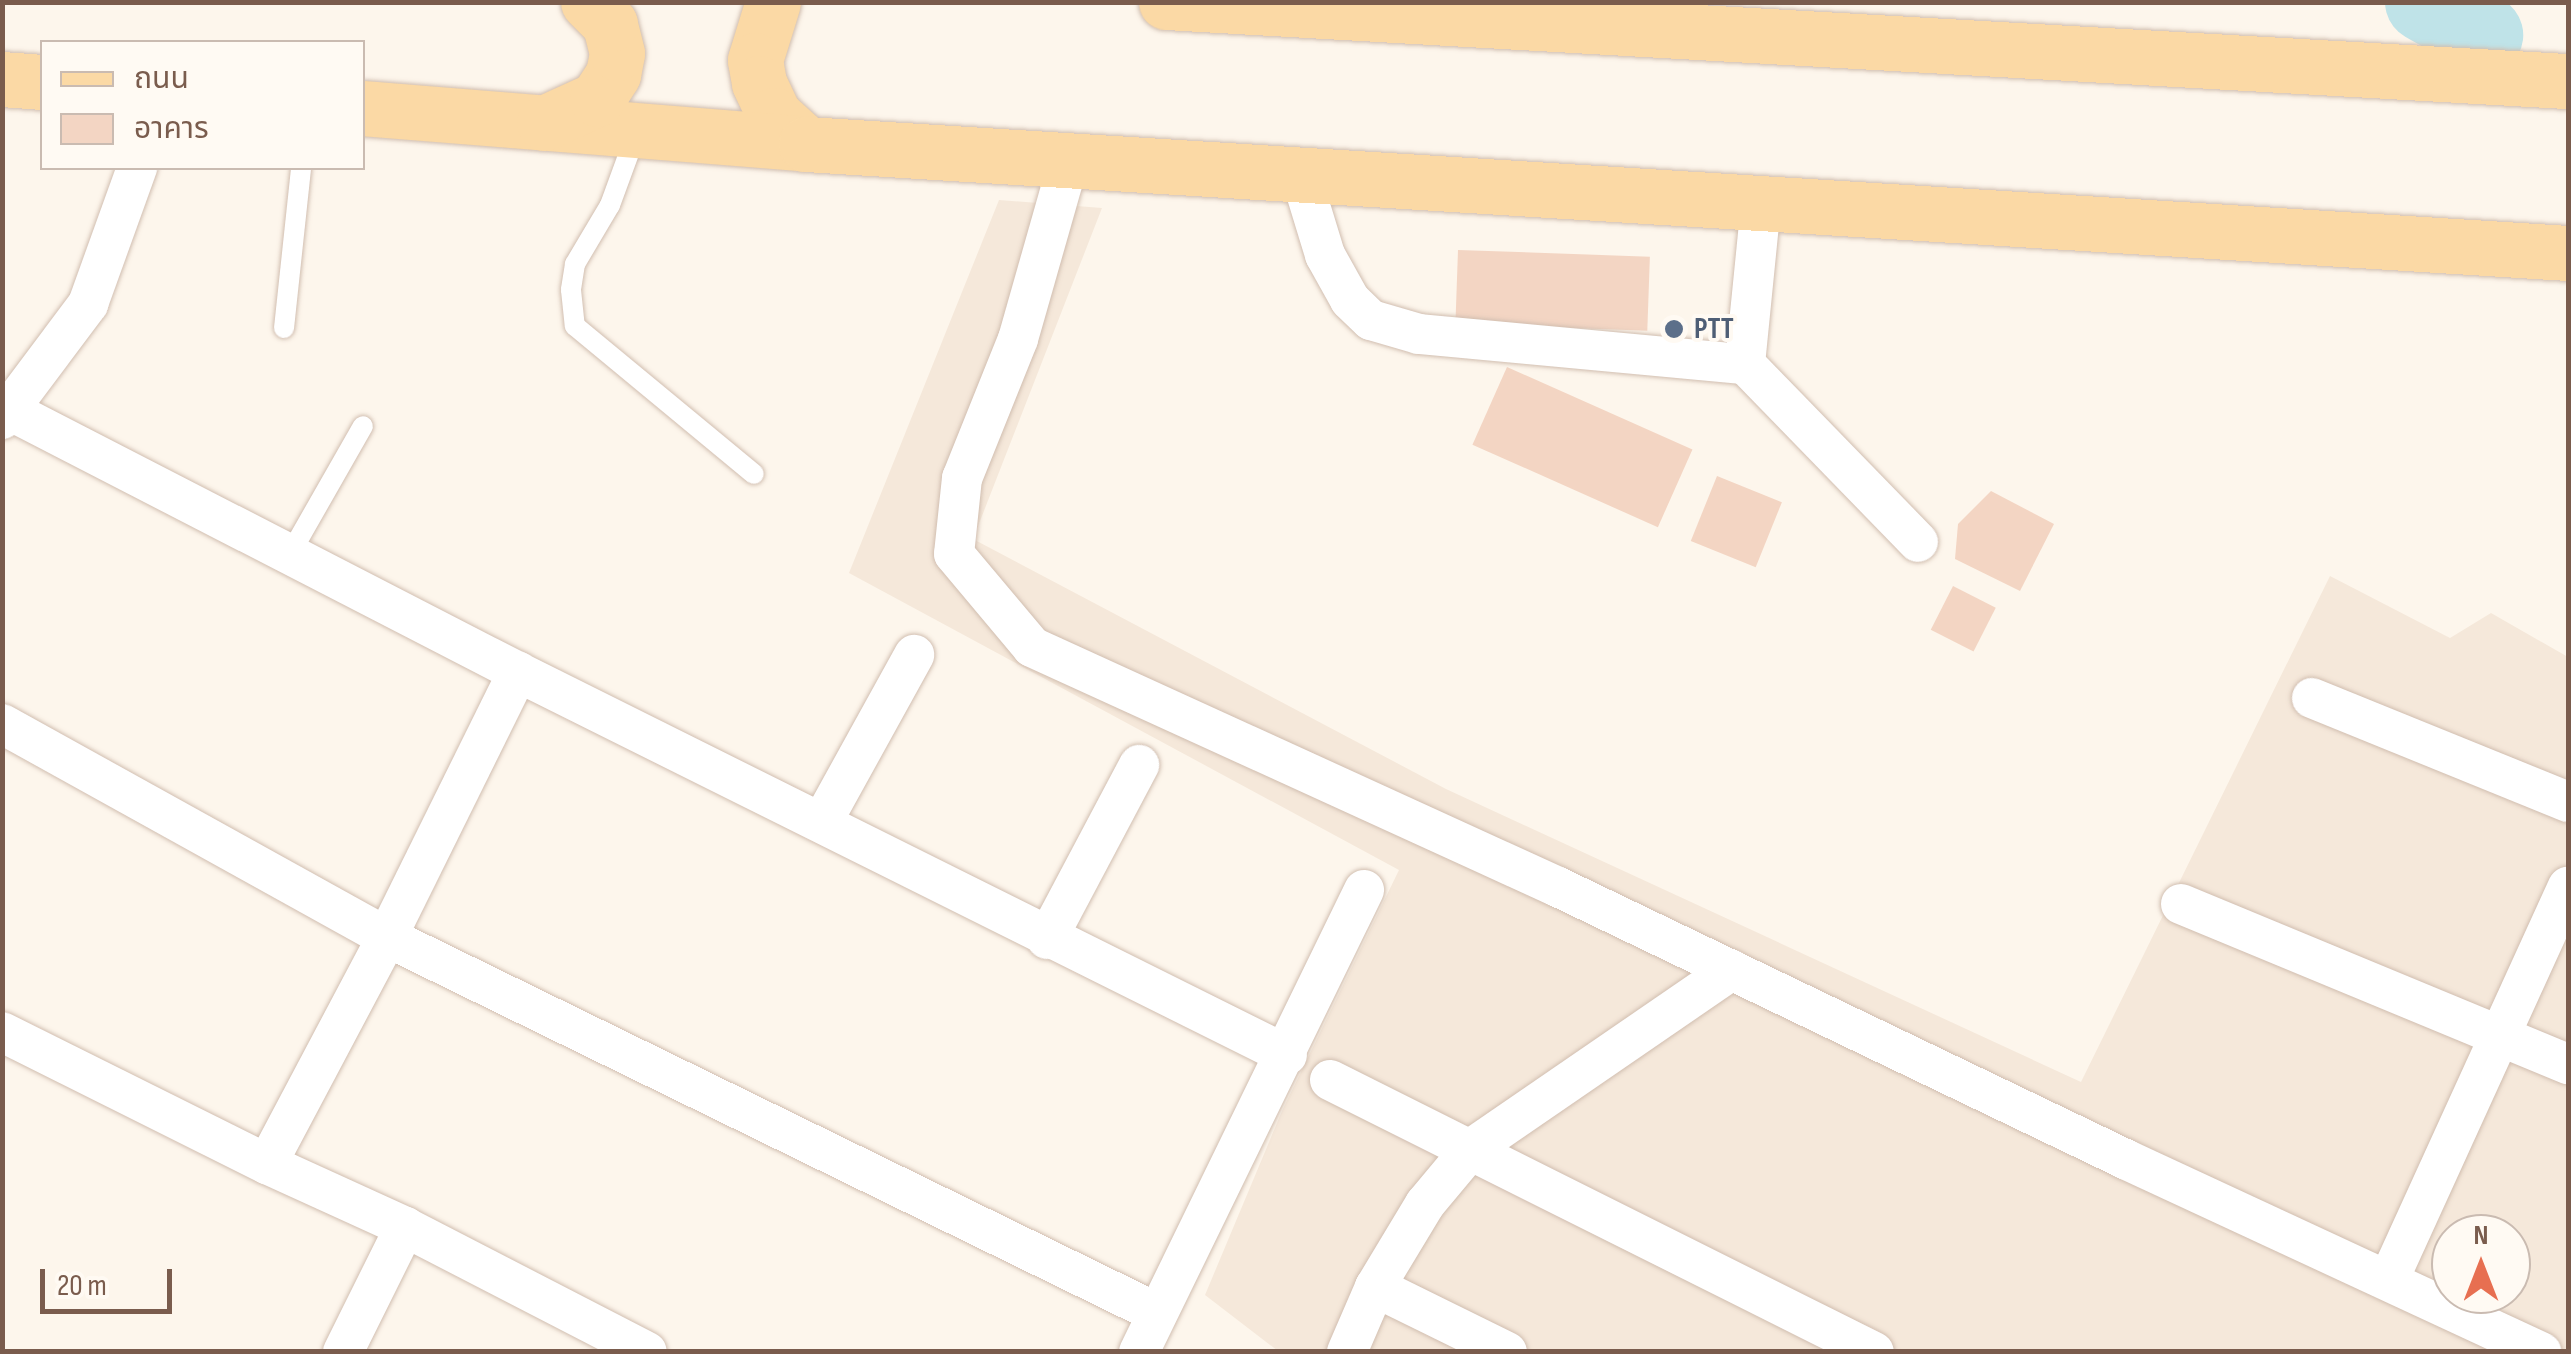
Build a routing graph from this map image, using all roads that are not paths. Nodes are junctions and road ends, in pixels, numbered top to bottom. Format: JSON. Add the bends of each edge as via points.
{"nodes":[{"id":1,"x":588,"y":2,"type":"edge"},
{"id":2,"x":773,"y":2,"type":"edge"},
{"id":3,"x":1166,"y":2,"type":"edge"},
{"id":4,"x":1412,"y":10,"type":"edge"},
{"id":5,"x":1569,"y":15,"type":"edge"},
{"id":6,"x":2,"y":79,"type":"edge"},
{"id":7,"x":2568,"y":81,"type":"edge"},
{"id":8,"x":40,"y":82,"type":"edge"},
{"id":9,"x":365,"y":108,"type":"edge"},
{"id":10,"x":544,"y":123,"type":"junction"},
{"id":11,"x":637,"y":132,"type":"junction"},
{"id":12,"x":806,"y":144,"type":"junction"},
{"id":13,"x":1069,"y":160,"type":"junction"},
{"id":14,"x":137,"y":170,"type":"edge"},
{"id":15,"x":301,"y":170,"type":"edge"},
{"id":16,"x":1300,"y":173,"type":"junction"},
{"id":17,"x":1761,"y":205,"type":"junction"},
{"id":18,"x":2568,"y":253,"type":"edge"},
{"id":19,"x":284,"y":328,"type":"dead end"},
{"id":20,"x":1746,"y":364,"type":"junction"},
{"id":21,"x":7,"y":415,"type":"edge"},
{"id":22,"x":363,"y":426,"type":"dead end"},
{"id":23,"x":754,"y":474,"type":"dead end"},
{"id":24,"x":1918,"y":542,"type":"dead end"},
{"id":25,"x":290,"y":554,"type":"junction"},
{"id":26,"x":914,"y":655,"type":"dead end"},
{"id":27,"x":518,"y":672,"type":"junction"},
{"id":28,"x":2312,"y":698,"type":"dead end"},
{"id":29,"x":2,"y":724,"type":"edge"},
{"id":30,"x":1139,"y":765,"type":"dead end"},
{"id":31,"x":2568,"y":802,"type":"edge"},
{"id":32,"x":822,"y":822,"type":"junction"},
{"id":33,"x":2568,"y":887,"type":"edge"},
{"id":34,"x":1364,"y":890,"type":"dead end"},
{"id":35,"x":2180,"y":904,"type":"dead end"},
{"id":36,"x":387,"y":938,"type":"junction"},
{"id":37,"x":1047,"y":939,"type":"junction"},
{"id":38,"x":1731,"y":970,"type":"junction"},
{"id":39,"x":2,"y":1032,"type":"edge"},
{"id":40,"x":2499,"y":1036,"type":"junction"},
{"id":41,"x":1286,"y":1054,"type":"junction"},
{"id":42,"x":2568,"y":1064,"type":"edge"},
{"id":43,"x":1330,"y":1080,"type":"dead end"},
{"id":44,"x":1471,"y":1149,"type":"junction"},
{"id":45,"x":267,"y":1164,"type":"junction"},
{"id":46,"x":405,"y":1227,"type":"junction"},
{"id":47,"x":2389,"y":1279,"type":"junction"},
{"id":48,"x":1375,"y":1287,"type":"junction"},
{"id":49,"x":1157,"y":1313,"type":"junction"},
{"id":50,"x":343,"y":1352,"type":"edge"},
{"id":51,"x":647,"y":1352,"type":"edge"},
{"id":52,"x":1139,"y":1352,"type":"edge"},
{"id":53,"x":1346,"y":1352,"type":"edge"},
{"id":54,"x":1507,"y":1352,"type":"edge"},
{"id":55,"x":1874,"y":1352,"type":"edge"},
{"id":56,"x":2541,"y":1352,"type":"edge"}],
"edges":[{"from":1,"to":10,"type":"main road","via":[[610,24],[617,53],[613,74],[597,98]]},
{"from":2,"to":12,"type":"main road","via":[[755,60],[759,83],[774,115]]},
{"from":3,"to":4,"type":"main road"},
{"from":4,"to":5,"type":"main road"},
{"from":5,"to":7,"type":"main road"},
{"from":6,"to":8,"type":"main road"},
{"from":9,"to":10,"type":"main road"},
{"from":10,"to":11,"type":"main road"},
{"from":11,"to":12,"type":"main road"},
{"from":11,"to":23,"type":"lane","via":[[610,206],[574,264],[574,326]]},
{"from":12,"to":13,"type":"main road"},
{"from":13,"to":16,"type":"main road"},
{"from":13,"to":38,"type":"street","via":[[1018,340],[962,478],[954,554],[1032,647]]},
{"from":14,"to":21,"type":"street","via":[[88,304]]},
{"from":15,"to":19,"type":"lane"},
{"from":16,"to":17,"type":"main road"},
{"from":16,"to":20,"type":"street","via":[[1326,255],[1350,300],[1371,320],[1419,334]]},
{"from":17,"to":18,"type":"main road"},
{"from":17,"to":20,"type":"street"},
{"from":20,"to":24,"type":"street"},
{"from":21,"to":25,"type":"street"},
{"from":22,"to":25,"type":"lane"},
{"from":25,"to":27,"type":"street"},
{"from":26,"to":32,"type":"street"},
{"from":27,"to":32,"type":"street"},
{"from":27,"to":36,"type":"street"},
{"from":28,"to":31,"type":"street"},
{"from":29,"to":36,"type":"street"},
{"from":30,"to":37,"type":"street"},
{"from":32,"to":37,"type":"street"},
{"from":33,"to":40,"type":"street"},
{"from":34,"to":41,"type":"street"},
{"from":35,"to":40,"type":"street"},
{"from":36,"to":45,"type":"street"},
{"from":36,"to":49,"type":"street"},
{"from":37,"to":41,"type":"street"},
{"from":38,"to":44,"type":"street"},
{"from":38,"to":47,"type":"street"},
{"from":39,"to":45,"type":"street"},
{"from":40,"to":42,"type":"street"},
{"from":40,"to":47,"type":"street"},
{"from":41,"to":49,"type":"street"},
{"from":43,"to":44,"type":"street"},
{"from":44,"to":48,"type":"street","via":[[1425,1204]]},
{"from":44,"to":55,"type":"street"},
{"from":45,"to":46,"type":"street"},
{"from":46,"to":50,"type":"street"},
{"from":46,"to":51,"type":"street"},
{"from":47,"to":56,"type":"street"},
{"from":48,"to":53,"type":"street"},
{"from":48,"to":54,"type":"street"},
{"from":49,"to":52,"type":"street"}]}
